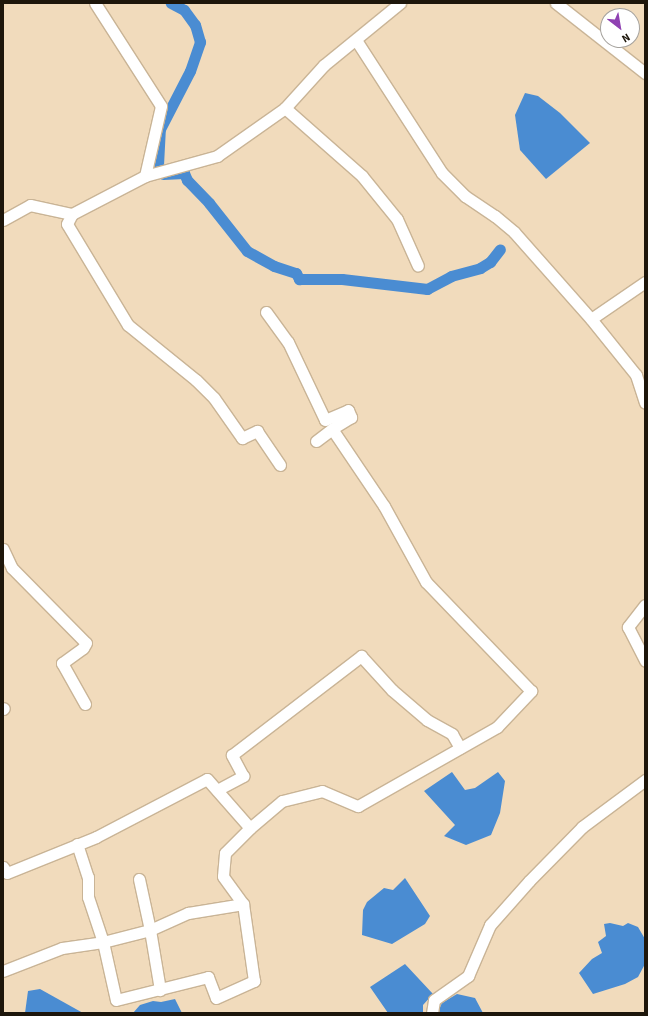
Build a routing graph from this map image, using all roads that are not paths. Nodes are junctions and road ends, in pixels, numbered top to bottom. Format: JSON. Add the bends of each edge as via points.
{"nodes":[{"id":1,"x":95,"y":3,"type":"edge"},
{"id":2,"x":400,"y":3,"type":"edge"},
{"id":3,"x":556,"y":3,"type":"edge"},
{"id":4,"x":356,"y":40,"type":"junction"},
{"id":5,"x":645,"y":73,"type":"edge"},
{"id":6,"x":285,"y":108,"type":"junction"},
{"id":7,"x":145,"y":176,"type":"junction"},
{"id":8,"x":72,"y":214,"type":"junction"},
{"id":9,"x":3,"y":219,"type":"edge"},
{"id":10,"x":418,"y":266,"type":"dead end"},
{"id":11,"x":645,"y":282,"type":"edge"},
{"id":12,"x":266,"y":312,"type":"dead end"},
{"id":13,"x":591,"y":319,"type":"junction"},
{"id":14,"x":645,"y":403,"type":"edge"},
{"id":15,"x":332,"y":429,"type":"junction"},
{"id":16,"x":316,"y":441,"type":"dead end"},
{"id":17,"x":280,"y":465,"type":"dead end"},
{"id":18,"x":3,"y":549,"type":"edge"},
{"id":19,"x":645,"y":605,"type":"edge"},
{"id":20,"x":645,"y":661,"type":"edge"},
{"id":21,"x":85,"y":704,"type":"dead end"},
{"id":22,"x":460,"y":748,"type":"junction"},
{"id":23,"x":645,"y":780,"type":"edge"},
{"id":24,"x":218,"y":790,"type":"junction"},
{"id":25,"x":250,"y":828,"type":"junction"},
{"id":26,"x":77,"y":844,"type":"junction"},
{"id":27,"x":3,"y":867,"type":"edge"},
{"id":28,"x":139,"y":879,"type":"dead end"},
{"id":29,"x":243,"y":904,"type":"junction"},
{"id":30,"x":150,"y":930,"type":"junction"},
{"id":31,"x":103,"y":942,"type":"junction"},
{"id":32,"x":3,"y":971,"type":"edge"},
{"id":33,"x":160,"y":990,"type":"junction"},
{"id":34,"x":432,"y":1013,"type":"edge"}],
"edges":[{"from":1,"to":7,"type":"street","via":[[161,106]]},
{"from":2,"to":4,"type":"street"},
{"from":3,"to":5,"type":"street"},
{"from":4,"to":6,"type":"street","via":[[324,65]]},
{"from":4,"to":13,"type":"street","via":[[442,173],[465,196],[514,232]]},
{"from":6,"to":7,"type":"street","via":[[217,156]]},
{"from":6,"to":10,"type":"street","via":[[362,176],[397,219]]},
{"from":7,"to":8,"type":"street"},
{"from":8,"to":9,"type":"street","via":[[30,205]]},
{"from":8,"to":17,"type":"street","via":[[67,224],[128,325],[196,380],[214,398],[242,438],[257,431]]},
{"from":11,"to":13,"type":"street"},
{"from":12,"to":15,"type":"street","via":[[288,342],[325,420],[348,410],[351,417]]},
{"from":13,"to":14,"type":"street","via":[[636,375]]},
{"from":15,"to":16,"type":"street"},
{"from":15,"to":22,"type":"street","via":[[384,506],[426,582],[532,691],[497,727]]},
{"from":18,"to":21,"type":"street","via":[[12,568],[86,643],[62,663]]},
{"from":19,"to":20,"type":"street","via":[[628,627]]},
{"from":22,"to":24,"type":"street","via":[[452,734],[427,720],[392,690],[361,656],[232,755],[242,776]]},
{"from":22,"to":25,"type":"street","via":[[358,806],[322,792],[282,801]]},
{"from":23,"to":34,"type":"street","via":[[582,827],[529,881],[490,925],[468,976],[434,1000]]},
{"from":24,"to":25,"type":"street"},
{"from":24,"to":26,"type":"street","via":[[207,779]]},
{"from":25,"to":29,"type":"street","via":[[225,853],[224,860],[223,876]]},
{"from":26,"to":27,"type":"street","via":[[8,873]]},
{"from":26,"to":31,"type":"street","via":[[88,877],[88,897]]},
{"from":28,"to":30,"type":"street"},
{"from":29,"to":30,"type":"street","via":[[188,913]]},
{"from":29,"to":33,"type":"street","via":[[254,981],[216,998],[208,977]]},
{"from":30,"to":31,"type":"street"},
{"from":30,"to":33,"type":"street"},
{"from":31,"to":32,"type":"street","via":[[62,948]]},
{"from":31,"to":33,"type":"street","via":[[116,1000]]}]}
